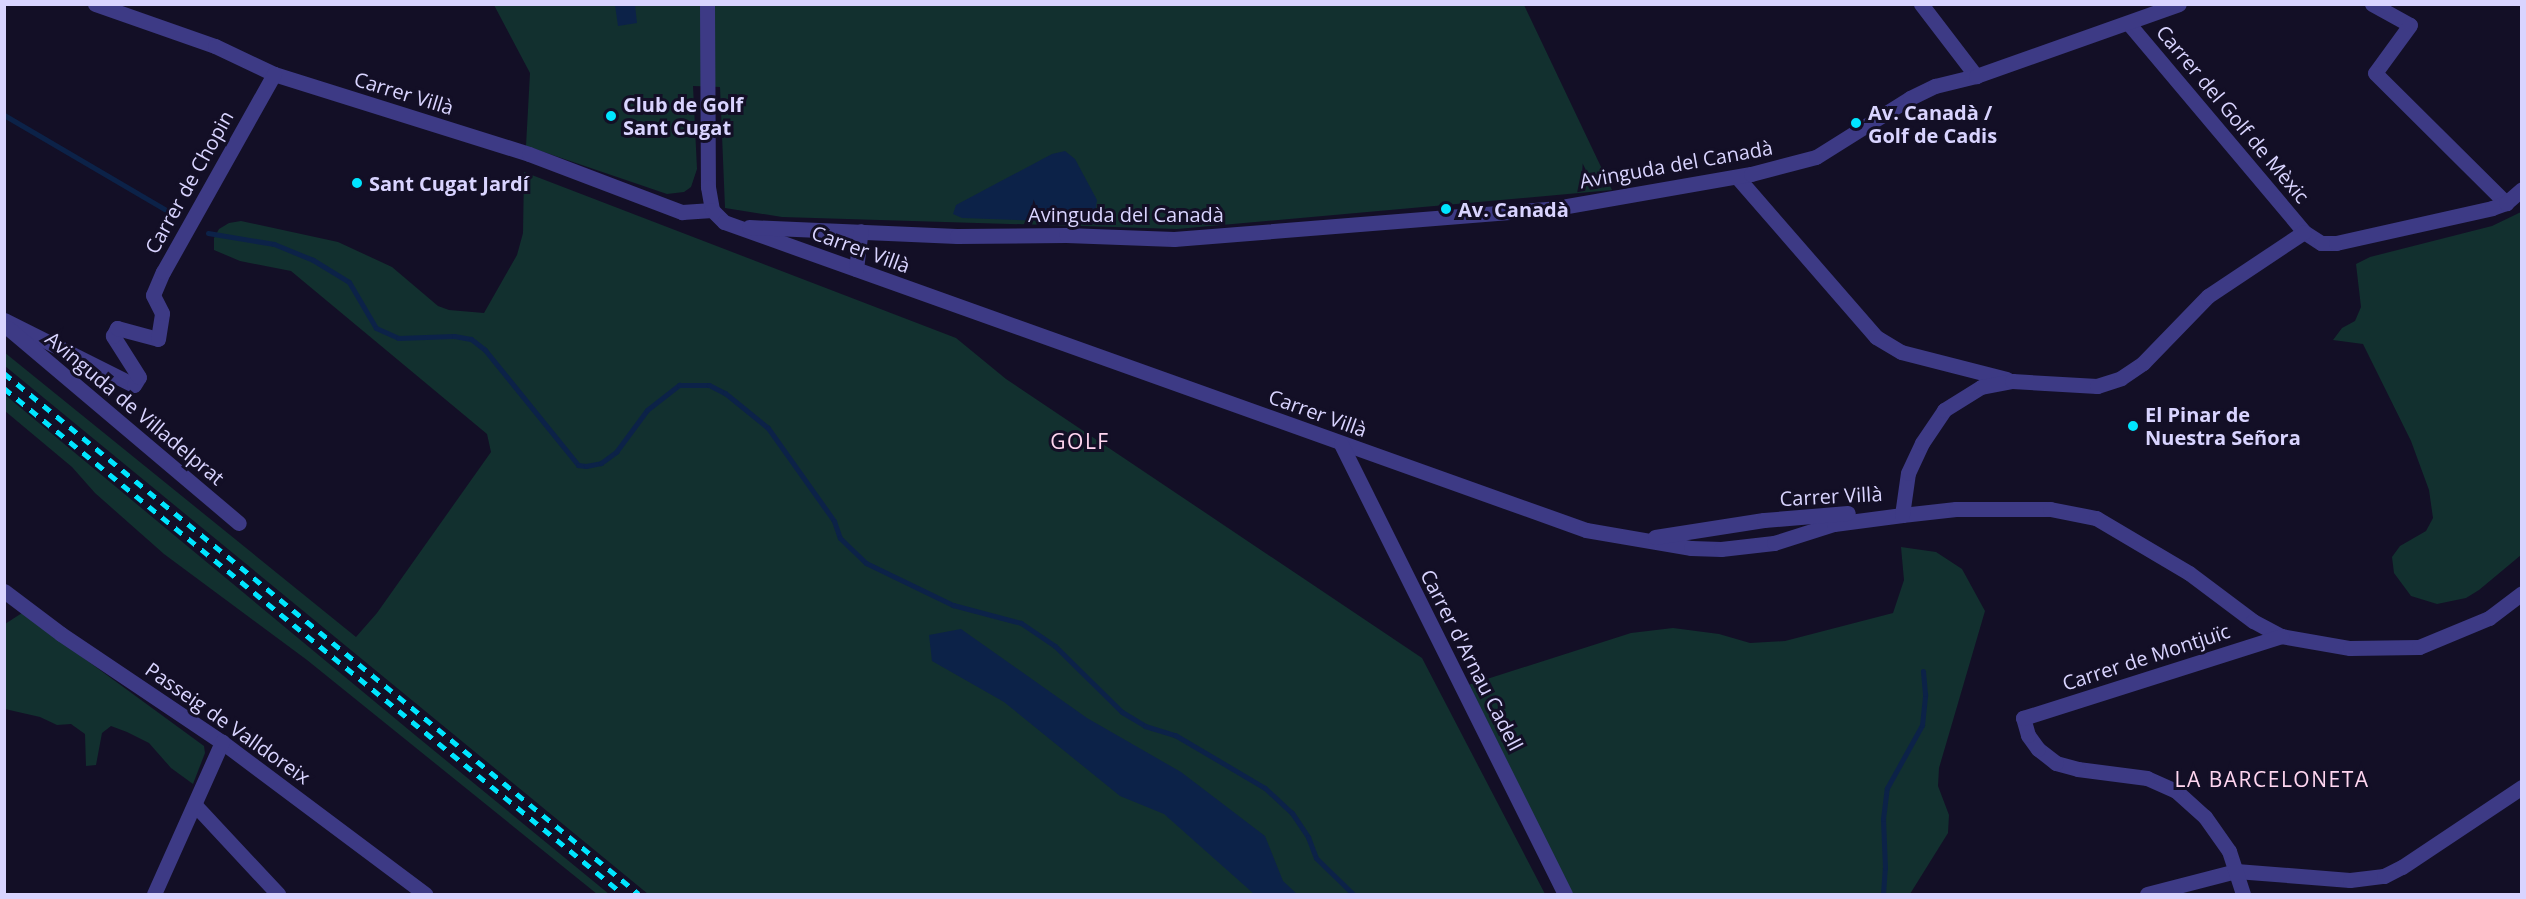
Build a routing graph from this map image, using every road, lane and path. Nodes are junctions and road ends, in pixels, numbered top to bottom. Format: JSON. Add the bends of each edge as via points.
{"nodes":[{"id":1,"x":95,"y":4,"type":"edge"},
{"id":2,"x":707,"y":4,"type":"edge"},
{"id":3,"x":1921,"y":4,"type":"edge"},
{"id":4,"x":2179,"y":4,"type":"edge"},
{"id":5,"x":2372,"y":4,"type":"edge"},
{"id":6,"x":2129,"y":24,"type":"junction"},
{"id":7,"x":274,"y":74,"type":"junction"},
{"id":8,"x":1976,"y":76,"type":"junction"},
{"id":9,"x":1737,"y":177,"type":"junction"},
{"id":10,"x":2522,"y":189,"type":"edge"},
{"id":11,"x":2506,"y":203,"type":"junction"},
{"id":12,"x":712,"y":210,"type":"junction"},
{"id":13,"x":737,"y":226,"type":"junction"},
{"id":14,"x":861,"y":231,"type":"junction"},
{"id":15,"x":2304,"y":232,"type":"junction"},
{"id":16,"x":856,"y":269,"type":"junction"},
{"id":17,"x":4,"y":320,"type":"edge"},
{"id":18,"x":4,"y":325,"type":"edge"},
{"id":19,"x":2012,"y":381,"type":"junction"},
{"id":20,"x":1341,"y":444,"type":"junction"},
{"id":21,"x":1902,"y":515,"type":"junction"},
{"id":22,"x":239,"y":524,"type":"dead end"},
{"id":23,"x":1616,"y":536,"type":"junction"},
{"id":24,"x":5,"y":593,"type":"edge"},
{"id":25,"x":2522,"y":593,"type":"edge"},
{"id":26,"x":2281,"y":636,"type":"junction"},
{"id":27,"x":222,"y":742,"type":"junction"},
{"id":28,"x":2522,"y":787,"type":"edge"},
{"id":29,"x":195,"y":805,"type":"junction"},
{"id":30,"x":2236,"y":871,"type":"junction"},
{"id":31,"x":154,"y":894,"type":"edge"},
{"id":32,"x":278,"y":894,"type":"edge"},
{"id":33,"x":425,"y":894,"type":"edge"},
{"id":34,"x":1565,"y":894,"type":"edge"},
{"id":35,"x":2146,"y":894,"type":"edge"},
{"id":36,"x":2243,"y":894,"type":"edge"}],
"edges":[{"from":1,"to":7,"type":"street","name":"Carrer Villà","via":[[215,46]]},
{"from":2,"to":12,"type":"street","via":[[708,187]]},
{"from":3,"to":8,"type":"street"},
{"from":4,"to":6,"type":"street","name":"Avinguda del Canadà"},
{"from":5,"to":11,"type":"street","via":[[2410,25],[2375,73]]},
{"from":6,"to":8,"type":"street","name":"Avinguda del Canadà"},
{"from":6,"to":15,"type":"street","name":"Carrer del Golf de Mèxic"},
{"from":7,"to":12,"type":"street","name":"Carrer Villà","via":[[529,154],[682,212]]},
{"from":7,"to":17,"type":"street","name":"Carrer de Chopin","via":[[163,272],[153,295],[162,313],[158,339],[117,328],[113,336],[139,377],[134,385]]},
{"from":8,"to":9,"type":"street","name":"Avinguda del Canadà","via":[[1935,86],[1910,98],[1816,157]]},
{"from":9,"to":14,"type":"street","name":"Avinguda del Canadà","via":[[1550,209],[1174,239]]},
{"from":9,"to":19,"type":"street","via":[[1876,337],[1901,352]]},
{"from":10,"to":11,"type":"street"},
{"from":11,"to":15,"type":"street","via":[[2336,243],[2321,243]]},
{"from":12,"to":13,"type":"street","name":"Carrer Villà","via":[[724,222]]},
{"from":13,"to":14,"type":"street","name":"Avinguda del Canadà"},
{"from":13,"to":16,"type":"street","name":"Carrer Villà"},
{"from":14,"to":16,"type":"street"},
{"from":15,"to":19,"type":"street","via":[[2208,296],[2144,363],[2121,378],[2097,386]]},
{"from":16,"to":20,"type":"street","name":"Carrer Villà"},
{"from":18,"to":22,"type":"street","name":"Avinguda de Villadelprat"},
{"from":19,"to":21,"type":"street","via":[[1981,387],[1944,410],[1908,473]]},
{"from":20,"to":23,"type":"street","name":"Carrer Villà","via":[[1555,520]]},
{"from":20,"to":34,"type":"street","name":"Carrer d'Arnau Cadell"},
{"from":21,"to":23,"type":"street","name":"Carrer Villà","via":[[1812,515],[1662,537]]},
{"from":21,"to":23,"type":"street","name":"Carrer Villà","via":[[1834,524],[1747,548],[1691,548]]},
{"from":21,"to":26,"type":"street","via":[[1956,509],[2050,509],[2096,518],[2189,573],[2253,621]]},
{"from":24,"to":27,"type":"street","name":"Passeig de Valldoreix"},
{"from":25,"to":26,"type":"street","via":[[2489,618],[2419,647],[2350,648]]},
{"from":26,"to":30,"type":"street","name":"Carrer de Montjuïc","via":[[2023,718],[2038,749],[2056,763],[2147,778],[2176,791],[2205,817],[2229,851]]},
{"from":27,"to":29,"type":"street"},
{"from":27,"to":33,"type":"street","name":"Passeig de Valldoreix"},
{"from":28,"to":30,"type":"street","via":[[2384,876],[2350,880]]},
{"from":29,"to":31,"type":"street"},
{"from":29,"to":32,"type":"street"},
{"from":30,"to":35,"type":"street"},
{"from":30,"to":36,"type":"street"}]}
